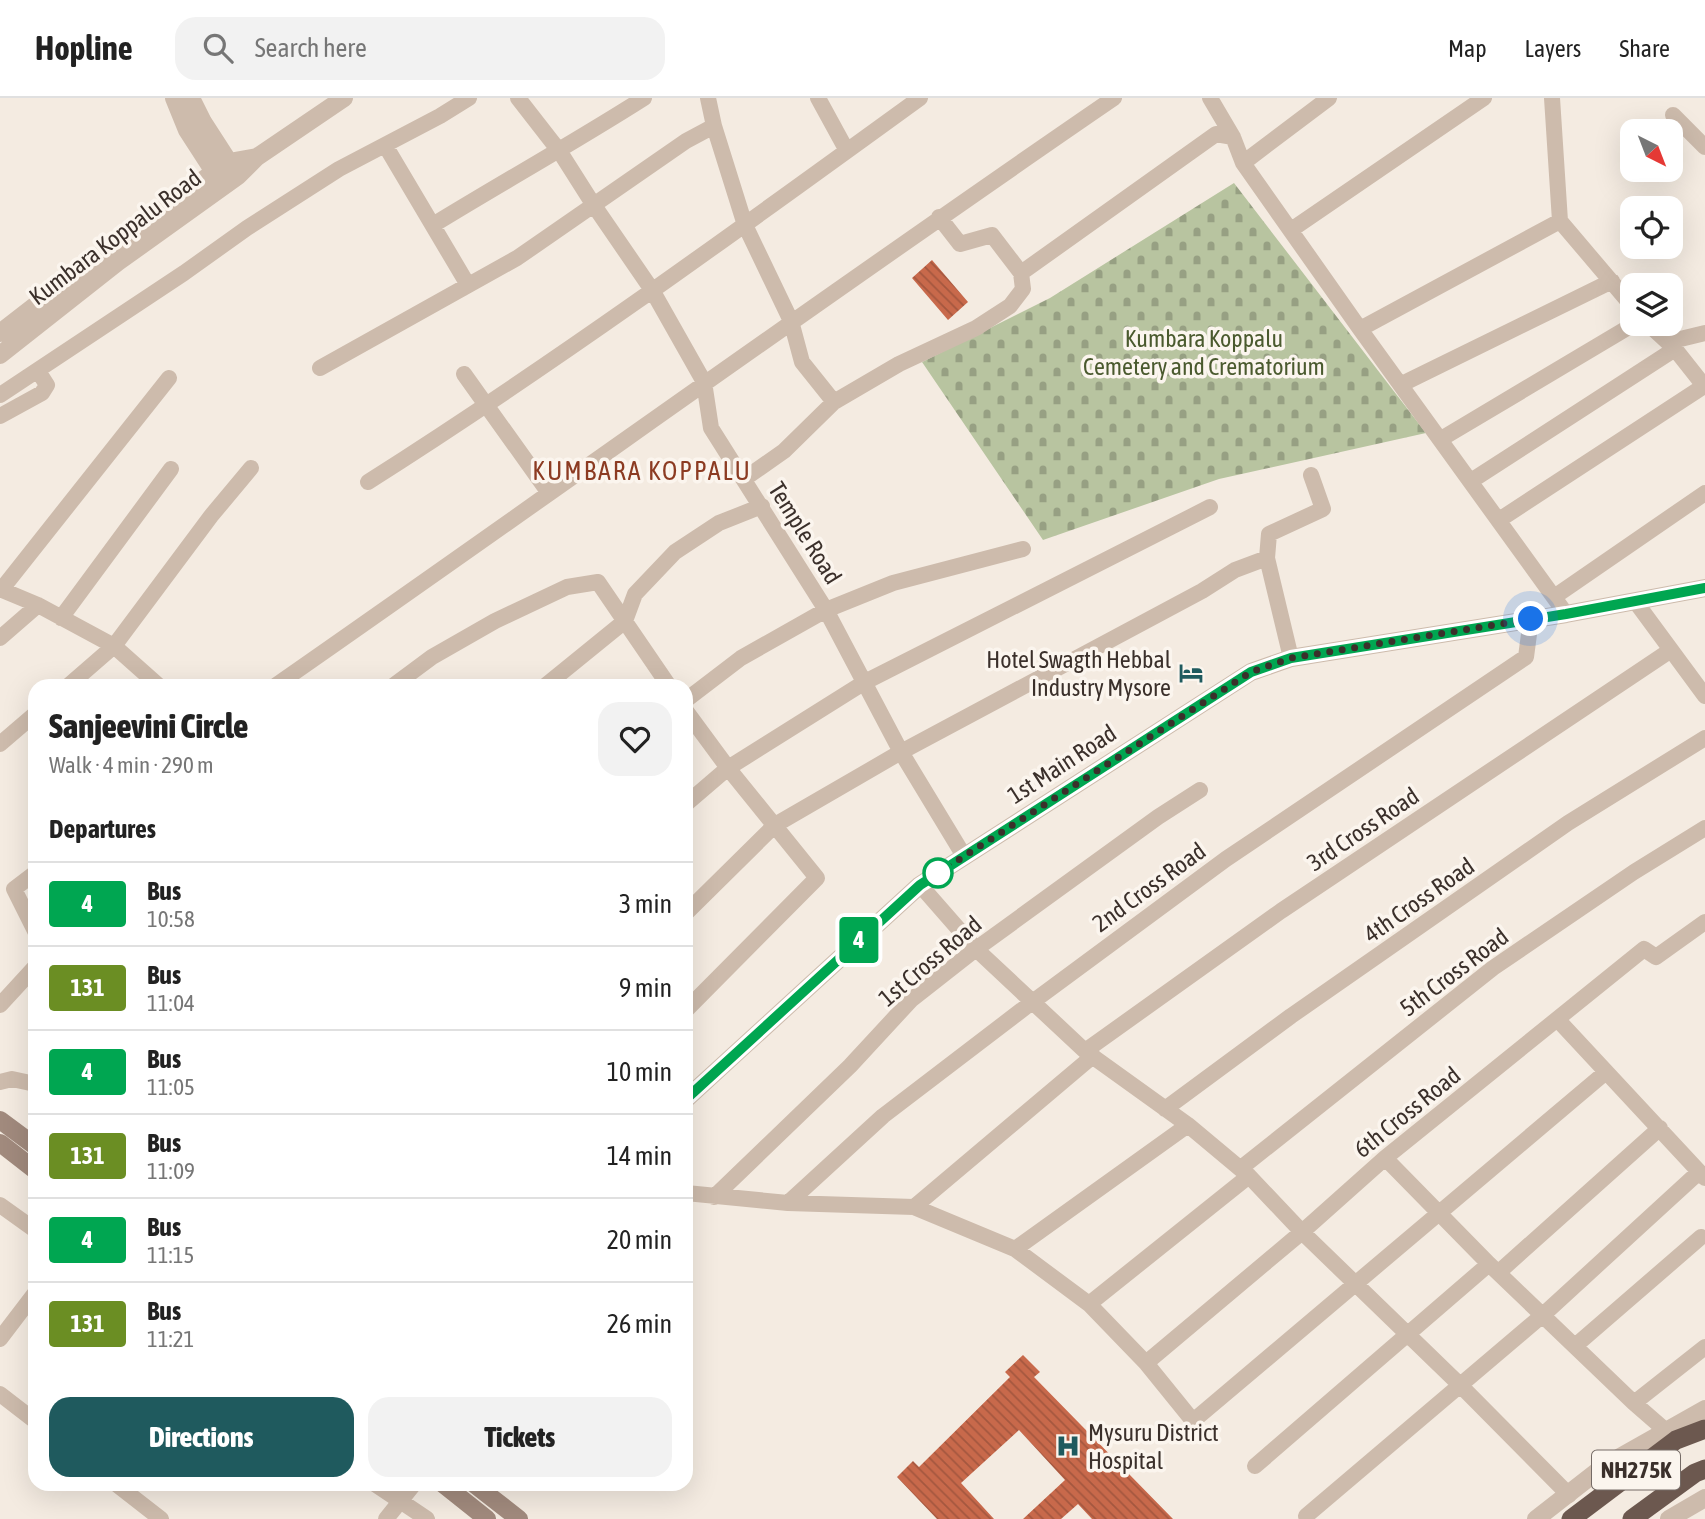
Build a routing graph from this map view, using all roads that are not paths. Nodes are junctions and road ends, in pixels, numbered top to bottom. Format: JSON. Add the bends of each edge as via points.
{"nodes":[{"id":1,"x":174,"y":98,"type":"edge"},
{"id":2,"x":191,"y":98,"type":"edge"},
{"id":3,"x":344,"y":98,"type":"edge"},
{"id":4,"x":469,"y":98,"type":"edge"},
{"id":5,"x":518,"y":98,"type":"edge"},
{"id":6,"x":644,"y":98,"type":"edge"},
{"id":7,"x":708,"y":98,"type":"edge"},
{"id":8,"x":818,"y":98,"type":"edge"},
{"id":9,"x":920,"y":98,"type":"edge"},
{"id":10,"x":1114,"y":98,"type":"edge"},
{"id":11,"x":1210,"y":98,"type":"edge"},
{"id":12,"x":1329,"y":98,"type":"edge"},
{"id":13,"x":1484,"y":98,"type":"edge"},
{"id":14,"x":1552,"y":98,"type":"edge"},
{"id":15,"x":1673,"y":115,"type":"dead end"},
{"id":16,"x":714,"y":126,"type":"junction"},
{"id":17,"x":1233,"y":137,"type":"junction"},
{"id":18,"x":385,"y":145,"type":"junction"},
{"id":19,"x":1705,"y":147,"type":"edge"},
{"id":20,"x":847,"y":150,"type":"junction"},
{"id":21,"x":560,"y":152,"type":"junction"},
{"id":22,"x":1243,"y":163,"type":"junction"},
{"id":23,"x":226,"y":174,"type":"junction"},
{"id":24,"x":593,"y":204,"type":"junction"},
{"id":25,"x":939,"y":217,"type":"junction"},
{"id":26,"x":1560,"y":221,"type":"junction"},
{"id":27,"x":433,"y":225,"type":"junction"},
{"id":28,"x":745,"y":225,"type":"junction"},
{"id":29,"x":1291,"y":230,"type":"junction"},
{"id":30,"x":1021,"y":273,"type":"junction"},
{"id":31,"x":1612,"y":281,"type":"junction"},
{"id":32,"x":468,"y":285,"type":"junction"},
{"id":33,"x":652,"y":290,"type":"junction"},
{"id":34,"x":1620,"y":291,"type":"edge"},
{"id":35,"x":791,"y":321,"type":"junction"},
{"id":36,"x":1360,"y":329,"type":"junction"},
{"id":37,"x":1620,"y":332,"type":"edge"},
{"id":38,"x":0,"y":333,"type":"edge"},
{"id":39,"x":1705,"y":333,"type":"edge"},
{"id":40,"x":1661,"y":336,"type":"edge"},
{"id":41,"x":1671,"y":346,"type":"junction"},
{"id":42,"x":0,"y":355,"type":"edge"},
{"id":43,"x":320,"y":368,"type":"dead end"},
{"id":44,"x":38,"y":371,"type":"junction"},
{"id":45,"x":464,"y":374,"type":"dead end"},
{"id":46,"x":169,"y":378,"type":"dead end"},
{"id":47,"x":704,"y":382,"type":"junction"},
{"id":48,"x":1402,"y":384,"type":"junction"},
{"id":49,"x":1704,"y":386,"type":"edge"},
{"id":50,"x":0,"y":395,"type":"edge"},
{"id":51,"x":834,"y":402,"type":"junction"},
{"id":52,"x":484,"y":405,"type":"junction"},
{"id":53,"x":0,"y":416,"type":"edge"},
{"id":54,"x":1441,"y":439,"type":"junction"},
{"id":55,"x":251,"y":468,"type":"dead end"},
{"id":56,"x":171,"y":469,"type":"dead end"},
{"id":57,"x":1311,"y":475,"type":"dead end"},
{"id":58,"x":744,"y":479,"type":"junction"},
{"id":59,"x":1471,"y":481,"type":"junction"},
{"id":60,"x":368,"y":482,"type":"dead end"},
{"id":61,"x":549,"y":493,"type":"junction"},
{"id":62,"x":1705,"y":494,"type":"edge"},
{"id":63,"x":762,"y":506,"type":"junction"},
{"id":64,"x":1210,"y":507,"type":"dead end"},
{"id":65,"x":1499,"y":520,"type":"junction"},
{"id":66,"x":1023,"y":549,"type":"dead end"},
{"id":67,"x":1268,"y":558,"type":"junction"},
{"id":68,"x":1705,"y":588,"type":"edge"},
{"id":69,"x":1,"y":590,"type":"edge"},
{"id":70,"x":1554,"y":597,"type":"junction"},
{"id":71,"x":1635,"y":601,"type":"junction"},
{"id":72,"x":37,"y":605,"type":"junction"},
{"id":73,"x":826,"y":610,"type":"junction"},
{"id":74,"x":1566,"y":614,"type":"junction"},
{"id":75,"x":61,"y":618,"type":"junction"},
{"id":76,"x":1531,"y":619,"type":"junction"},
{"id":77,"x":625,"y":621,"type":"junction"},
{"id":78,"x":0,"y":638,"type":"edge"},
{"id":79,"x":114,"y":646,"type":"junction"},
{"id":80,"x":1671,"y":650,"type":"junction"},
{"id":81,"x":1291,"y":658,"type":"junction"},
{"id":82,"x":76,"y":679,"type":"edge"},
{"id":83,"x":151,"y":679,"type":"edge"},
{"id":84,"x":285,"y":679,"type":"edge"},
{"id":85,"x":402,"y":679,"type":"edge"},
{"id":86,"x":554,"y":679,"type":"edge"},
{"id":87,"x":664,"y":679,"type":"edge"},
{"id":88,"x":865,"y":682,"type":"junction"},
{"id":89,"x":693,"y":695,"type":"edge"},
{"id":90,"x":1705,"y":695,"type":"edge"},
{"id":91,"x":28,"y":720,"type":"edge"},
{"id":92,"x":693,"y":720,"type":"edge"},
{"id":93,"x":1705,"y":738,"type":"edge"},
{"id":94,"x":0,"y":744,"type":"edge"},
{"id":95,"x":901,"y":752,"type":"junction"},
{"id":96,"x":728,"y":768,"type":"junction"},
{"id":97,"x":1200,"y":790,"type":"dead end"},
{"id":98,"x":693,"y":798,"type":"edge"},
{"id":99,"x":775,"y":825,"type":"junction"},
{"id":100,"x":1705,"y":828,"type":"edge"},
{"id":101,"x":964,"y":856,"type":"junction"},
{"id":102,"x":28,"y":878,"type":"edge"},
{"id":103,"x":920,"y":885,"type":"junction"},
{"id":104,"x":693,"y":906,"type":"edge"},
{"id":105,"x":28,"y":917,"type":"edge"},
{"id":106,"x":1705,"y":922,"type":"edge"},
{"id":107,"x":976,"y":949,"type":"junction"},
{"id":108,"x":28,"y":974,"type":"edge"},
{"id":109,"x":693,"y":1003,"type":"edge"},
{"id":110,"x":1031,"y":1003,"type":"junction"},
{"id":111,"x":0,"y":1004,"type":"edge"},
{"id":112,"x":1558,"y":1020,"type":"junction"},
{"id":113,"x":1089,"y":1054,"type":"junction"},
{"id":114,"x":1606,"y":1072,"type":"junction"},
{"id":115,"x":0,"y":1082,"type":"edge"},
{"id":116,"x":28,"y":1082,"type":"edge"},
{"id":117,"x":693,"y":1093,"type":"edge"},
{"id":118,"x":1166,"y":1109,"type":"junction"},
{"id":119,"x":0,"y":1119,"type":"edge"},
{"id":120,"x":1188,"y":1125,"type":"junction"},
{"id":121,"x":1660,"y":1128,"type":"junction"},
{"id":122,"x":28,"y":1141,"type":"edge"},
{"id":123,"x":0,"y":1143,"type":"edge"},
{"id":124,"x":1385,"y":1158,"type":"junction"},
{"id":125,"x":28,"y":1165,"type":"edge"},
{"id":126,"x":1245,"y":1172,"type":"junction"},
{"id":127,"x":1702,"y":1175,"type":"edge"},
{"id":128,"x":693,"y":1194,"type":"edge"},
{"id":129,"x":714,"y":1197,"type":"junction"},
{"id":130,"x":788,"y":1203,"type":"junction"},
{"id":131,"x":0,"y":1205,"type":"edge"},
{"id":132,"x":914,"y":1207,"type":"junction"},
{"id":133,"x":1441,"y":1213,"type":"junction"},
{"id":134,"x":28,"y":1225,"type":"edge"},
{"id":135,"x":1302,"y":1232,"type":"junction"},
{"id":136,"x":1701,"y":1237,"type":"dead end"},
{"id":137,"x":1015,"y":1248,"type":"junction"},
{"id":138,"x":1494,"y":1268,"type":"junction"},
{"id":139,"x":1355,"y":1283,"type":"junction"},
{"id":140,"x":28,"y":1302,"type":"edge"},
{"id":141,"x":1089,"y":1304,"type":"junction"},
{"id":142,"x":1544,"y":1314,"type":"junction"},
{"id":143,"x":1408,"y":1334,"type":"junction"},
{"id":144,"x":0,"y":1339,"type":"edge"},
{"id":145,"x":1575,"y":1346,"type":"junction"},
{"id":146,"x":1705,"y":1347,"type":"edge"},
{"id":147,"x":1146,"y":1363,"type":"junction"},
{"id":148,"x":1460,"y":1385,"type":"junction"},
{"id":149,"x":0,"y":1394,"type":"edge"},
{"id":150,"x":1634,"y":1403,"type":"junction"},
{"id":151,"x":1705,"y":1409,"type":"edge"},
{"id":152,"x":28,"y":1416,"type":"edge"},
{"id":153,"x":1705,"y":1429,"type":"edge"},
{"id":154,"x":1665,"y":1430,"type":"junction"},
{"id":155,"x":1255,"y":1466,"type":"dead end"},
{"id":156,"x":1705,"y":1469,"type":"edge"},
{"id":157,"x":125,"y":1491,"type":"edge"},
{"id":158,"x":385,"y":1491,"type":"edge"},
{"id":159,"x":409,"y":1491,"type":"edge"},
{"id":160,"x":452,"y":1491,"type":"edge"},
{"id":161,"x":483,"y":1491,"type":"edge"},
{"id":162,"x":1569,"y":1495,"type":"junction"},
{"id":163,"x":1705,"y":1497,"type":"edge"},
{"id":164,"x":400,"y":1502,"type":"junction"},
{"id":165,"x":1306,"y":1516,"type":"dead end"},
{"id":166,"x":161,"y":1519,"type":"edge"},
{"id":167,"x":386,"y":1519,"type":"edge"},
{"id":168,"x":427,"y":1519,"type":"edge"},
{"id":169,"x":488,"y":1519,"type":"edge"},
{"id":170,"x":519,"y":1519,"type":"edge"},
{"id":171,"x":1536,"y":1519,"type":"edge"},
{"id":172,"x":1571,"y":1519,"type":"edge"},
{"id":173,"x":1632,"y":1519,"type":"edge"},
{"id":174,"x":1669,"y":1519,"type":"edge"}],
"edges":[{"from":1,"to":23,"type":"street","via":[[187,130]]},
{"from":2,"to":23,"type":"street"},
{"from":3,"to":23,"type":"street","name":"Kumbara Koppalu Road"},
{"from":4,"to":18,"type":"street"},
{"from":5,"to":21,"type":"street","name":"Temple Road"},
{"from":6,"to":21,"type":"street"},
{"from":7,"to":16,"type":"street"},
{"from":8,"to":20,"type":"street"},
{"from":9,"to":20,"type":"street"},
{"from":10,"to":25,"type":"street"},
{"from":11,"to":17,"type":"street"},
{"from":12,"to":22,"type":"street"},
{"from":13,"to":29,"type":"street"},
{"from":14,"to":26,"type":"street"},
{"from":15,"to":19,"type":"street"},
{"from":16,"to":24,"type":"street"},
{"from":16,"to":28,"type":"street"},
{"from":17,"to":22,"type":"street"},
{"from":17,"to":30,"type":"street","via":[[1216,134]]},
{"from":18,"to":27,"type":"street"},
{"from":18,"to":44,"type":"street","via":[[247,228]]},
{"from":20,"to":28,"type":"street"},
{"from":21,"to":24,"type":"street","name":"Temple Road"},
{"from":21,"to":27,"type":"street"},
{"from":22,"to":29,"type":"street"},
{"from":23,"to":38,"type":"street","name":"Kumbara Koppalu Road","via":[[130,232]]},
{"from":23,"to":42,"type":"street","name":"Kumbara Koppalu Road"},
{"from":24,"to":32,"type":"street","via":[[517,258]]},
{"from":24,"to":33,"type":"street","name":"Temple Road"},
{"from":25,"to":30,"type":"street","via":[[960,244],[992,235]]},
{"from":25,"to":35,"type":"street"},
{"from":26,"to":31,"type":"street"},
{"from":26,"to":36,"type":"street"},
{"from":27,"to":32,"type":"street"},
{"from":28,"to":33,"type":"street"},
{"from":28,"to":35,"type":"street"},
{"from":29,"to":36,"type":"street"},
{"from":30,"to":51,"type":"street","via":[[1023,289],[1010,306]]},
{"from":31,"to":34,"type":"street"},
{"from":31,"to":48,"type":"street"},
{"from":32,"to":43,"type":"street"},
{"from":33,"to":47,"type":"street","name":"Temple Road"},
{"from":33,"to":52,"type":"street"},
{"from":35,"to":47,"type":"street"},
{"from":35,"to":51,"type":"street","via":[[802,362]]},
{"from":36,"to":48,"type":"street"},
{"from":37,"to":54,"type":"street"},
{"from":39,"to":41,"type":"street"},
{"from":40,"to":41,"type":"street"},
{"from":41,"to":49,"type":"street"},
{"from":41,"to":59,"type":"street"},
{"from":44,"to":50,"type":"street"},
{"from":44,"to":53,"type":"street","via":[[47,385],[42,393]]},
{"from":45,"to":52,"type":"street"},
{"from":46,"to":69,"type":"street"},
{"from":47,"to":58,"type":"street","name":"Temple Road","via":[[711,428]]},
{"from":47,"to":61,"type":"street"},
{"from":48,"to":54,"type":"street"},
{"from":49,"to":65,"type":"street"},
{"from":51,"to":58,"type":"street","via":[[784,451]]},
{"from":52,"to":60,"type":"street"},
{"from":52,"to":61,"type":"street"},
{"from":54,"to":59,"type":"street"},
{"from":55,"to":79,"type":"street"},
{"from":56,"to":75,"type":"street"},
{"from":57,"to":67,"type":"street","via":[[1323,509],[1269,534]]},
{"from":58,"to":63,"type":"street","name":"Temple Road"},
{"from":59,"to":65,"type":"street"},
{"from":61,"to":84,"type":"street"},
{"from":62,"to":70,"type":"street"},
{"from":63,"to":73,"type":"street","name":"Temple Road"},
{"from":63,"to":77,"type":"street","via":[[719,523],[675,552],[635,594]]},
{"from":64,"to":88,"type":"street"},
{"from":65,"to":70,"type":"street"},
{"from":66,"to":73,"type":"street","via":[[893,583]]},
{"from":67,"to":81,"type":"street"},
{"from":67,"to":95,"type":"street","via":[[1235,570]]},
{"from":68,"to":71,"type":"street","name":"1st Main Road"},
{"from":69,"to":72,"type":"street"},
{"from":70,"to":74,"type":"street"},
{"from":71,"to":74,"type":"street","name":"1st Main Road"},
{"from":71,"to":80,"type":"street"},
{"from":72,"to":75,"type":"street"},
{"from":72,"to":78,"type":"street"},
{"from":73,"to":88,"type":"street","name":"Temple Road"},
{"from":73,"to":89,"type":"street","via":[[741,658]]},
{"from":74,"to":76,"type":"street","name":"1st Main Road"},
{"from":75,"to":79,"type":"street"},
{"from":76,"to":81,"type":"street","name":"1st Main Road"},
{"from":76,"to":110,"type":"street","name":"2nd Cross Road","via":[[1526,657],[1226,859]]},
{"from":77,"to":85,"type":"street","via":[[598,582],[567,587],[495,621]]},
{"from":77,"to":86,"type":"street"},
{"from":77,"to":87,"type":"street"},
{"from":79,"to":82,"type":"street"},
{"from":79,"to":83,"type":"street"},
{"from":80,"to":90,"type":"street"},
{"from":80,"to":113,"type":"street","name":"3rd Cross Road","via":[[1281,911]]},
{"from":81,"to":101,"type":"street","name":"1st Main Road","via":[[1251,672]]},
{"from":88,"to":95,"type":"street","name":"Temple Road"},
{"from":88,"to":96,"type":"street"},
{"from":91,"to":94,"type":"street"},
{"from":92,"to":96,"type":"street"},
{"from":93,"to":118,"type":"street","name":"4th Cross Road","via":[[1568,823]]},
{"from":95,"to":99,"type":"street"},
{"from":95,"to":101,"type":"street","name":"Temple Road"},
{"from":96,"to":98,"type":"street"},
{"from":96,"to":99,"type":"street"},
{"from":97,"to":107,"type":"street","name":"1st Cross Road"},
{"from":99,"to":104,"type":"street"},
{"from":99,"to":109,"type":"street","via":[[817,878]]},
{"from":100,"to":126,"type":"street","name":"5th Cross Road","via":[[1493,968]]},
{"from":101,"to":103,"type":"street","name":"1st Main Road"},
{"from":102,"to":105,"type":"street","via":[[14,889]]},
{"from":103,"to":107,"type":"street"},
{"from":103,"to":117,"type":"street","name":"1st Main Road"},
{"from":106,"to":112,"type":"street","name":"6th Cross Road","via":[[1656,957],[1644,949]]},
{"from":107,"to":110,"type":"street"},
{"from":107,"to":129,"type":"street","name":"1st Cross Road","via":[[911,1000],[850,1066]]},
{"from":108,"to":111,"type":"street"},
{"from":110,"to":113,"type":"street"},
{"from":110,"to":130,"type":"street","name":"2nd Cross Road","via":[[883,1116]]},
{"from":112,"to":114,"type":"street"},
{"from":112,"to":124,"type":"street","name":"6th Cross Road"},
{"from":113,"to":118,"type":"street"},
{"from":113,"to":132,"type":"street","name":"3rd Cross Road"},
{"from":114,"to":121,"type":"street"},
{"from":114,"to":133,"type":"street"},
{"from":115,"to":116,"type":"street"},
{"from":118,"to":120,"type":"street"},
{"from":119,"to":122,"type":"main road"},
{"from":120,"to":126,"type":"street"},
{"from":120,"to":137,"type":"street"},
{"from":121,"to":127,"type":"street"},
{"from":121,"to":138,"type":"street"},
{"from":123,"to":125,"type":"main road"},
{"from":124,"to":133,"type":"street"},
{"from":124,"to":135,"type":"street","name":"6th Cross Road"},
{"from":126,"to":135,"type":"street"},
{"from":126,"to":141,"type":"street","name":"5th Cross Road"},
{"from":127,"to":142,"type":"street"},
{"from":128,"to":129,"type":"street"},
{"from":129,"to":130,"type":"street"},
{"from":130,"to":132,"type":"street"},
{"from":131,"to":134,"type":"street"},
{"from":132,"to":137,"type":"street"},
{"from":133,"to":138,"type":"street"},
{"from":133,"to":139,"type":"street"},
{"from":135,"to":139,"type":"street"},
{"from":135,"to":147,"type":"street","name":"6th Cross Road"},
{"from":136,"to":145,"type":"street"},
{"from":137,"to":141,"type":"street"},
{"from":138,"to":142,"type":"street"},
{"from":138,"to":143,"type":"street"},
{"from":139,"to":143,"type":"street"},
{"from":139,"to":147,"type":"street","via":[[1193,1421]]},
{"from":140,"to":144,"type":"street"},
{"from":141,"to":147,"type":"street"},
{"from":142,"to":145,"type":"street"},
{"from":142,"to":148,"type":"street"},
{"from":143,"to":148,"type":"street"},
{"from":143,"to":155,"type":"street"},
{"from":145,"to":150,"type":"street"},
{"from":146,"to":150,"type":"street"},
{"from":148,"to":162,"type":"street"},
{"from":148,"to":165,"type":"street"},
{"from":149,"to":152,"type":"street"},
{"from":150,"to":154,"type":"street"},
{"from":151,"to":154,"type":"street"},
{"from":153,"to":172,"type":"highway","number":"NH275K","via":[[1676,1440]]},
{"from":154,"to":162,"type":"street","via":[[1604,1466]]},
{"from":156,"to":173,"type":"highway","number":"NH275K"},
{"from":157,"to":166,"type":"street"},
{"from":158,"to":164,"type":"street"},
{"from":159,"to":164,"type":"street"},
{"from":160,"to":169,"type":"main road"},
{"from":161,"to":170,"type":"main road"},
{"from":162,"to":171,"type":"street"},
{"from":163,"to":174,"type":"street"},
{"from":164,"to":167,"type":"street"},
{"from":164,"to":168,"type":"street"}]}
